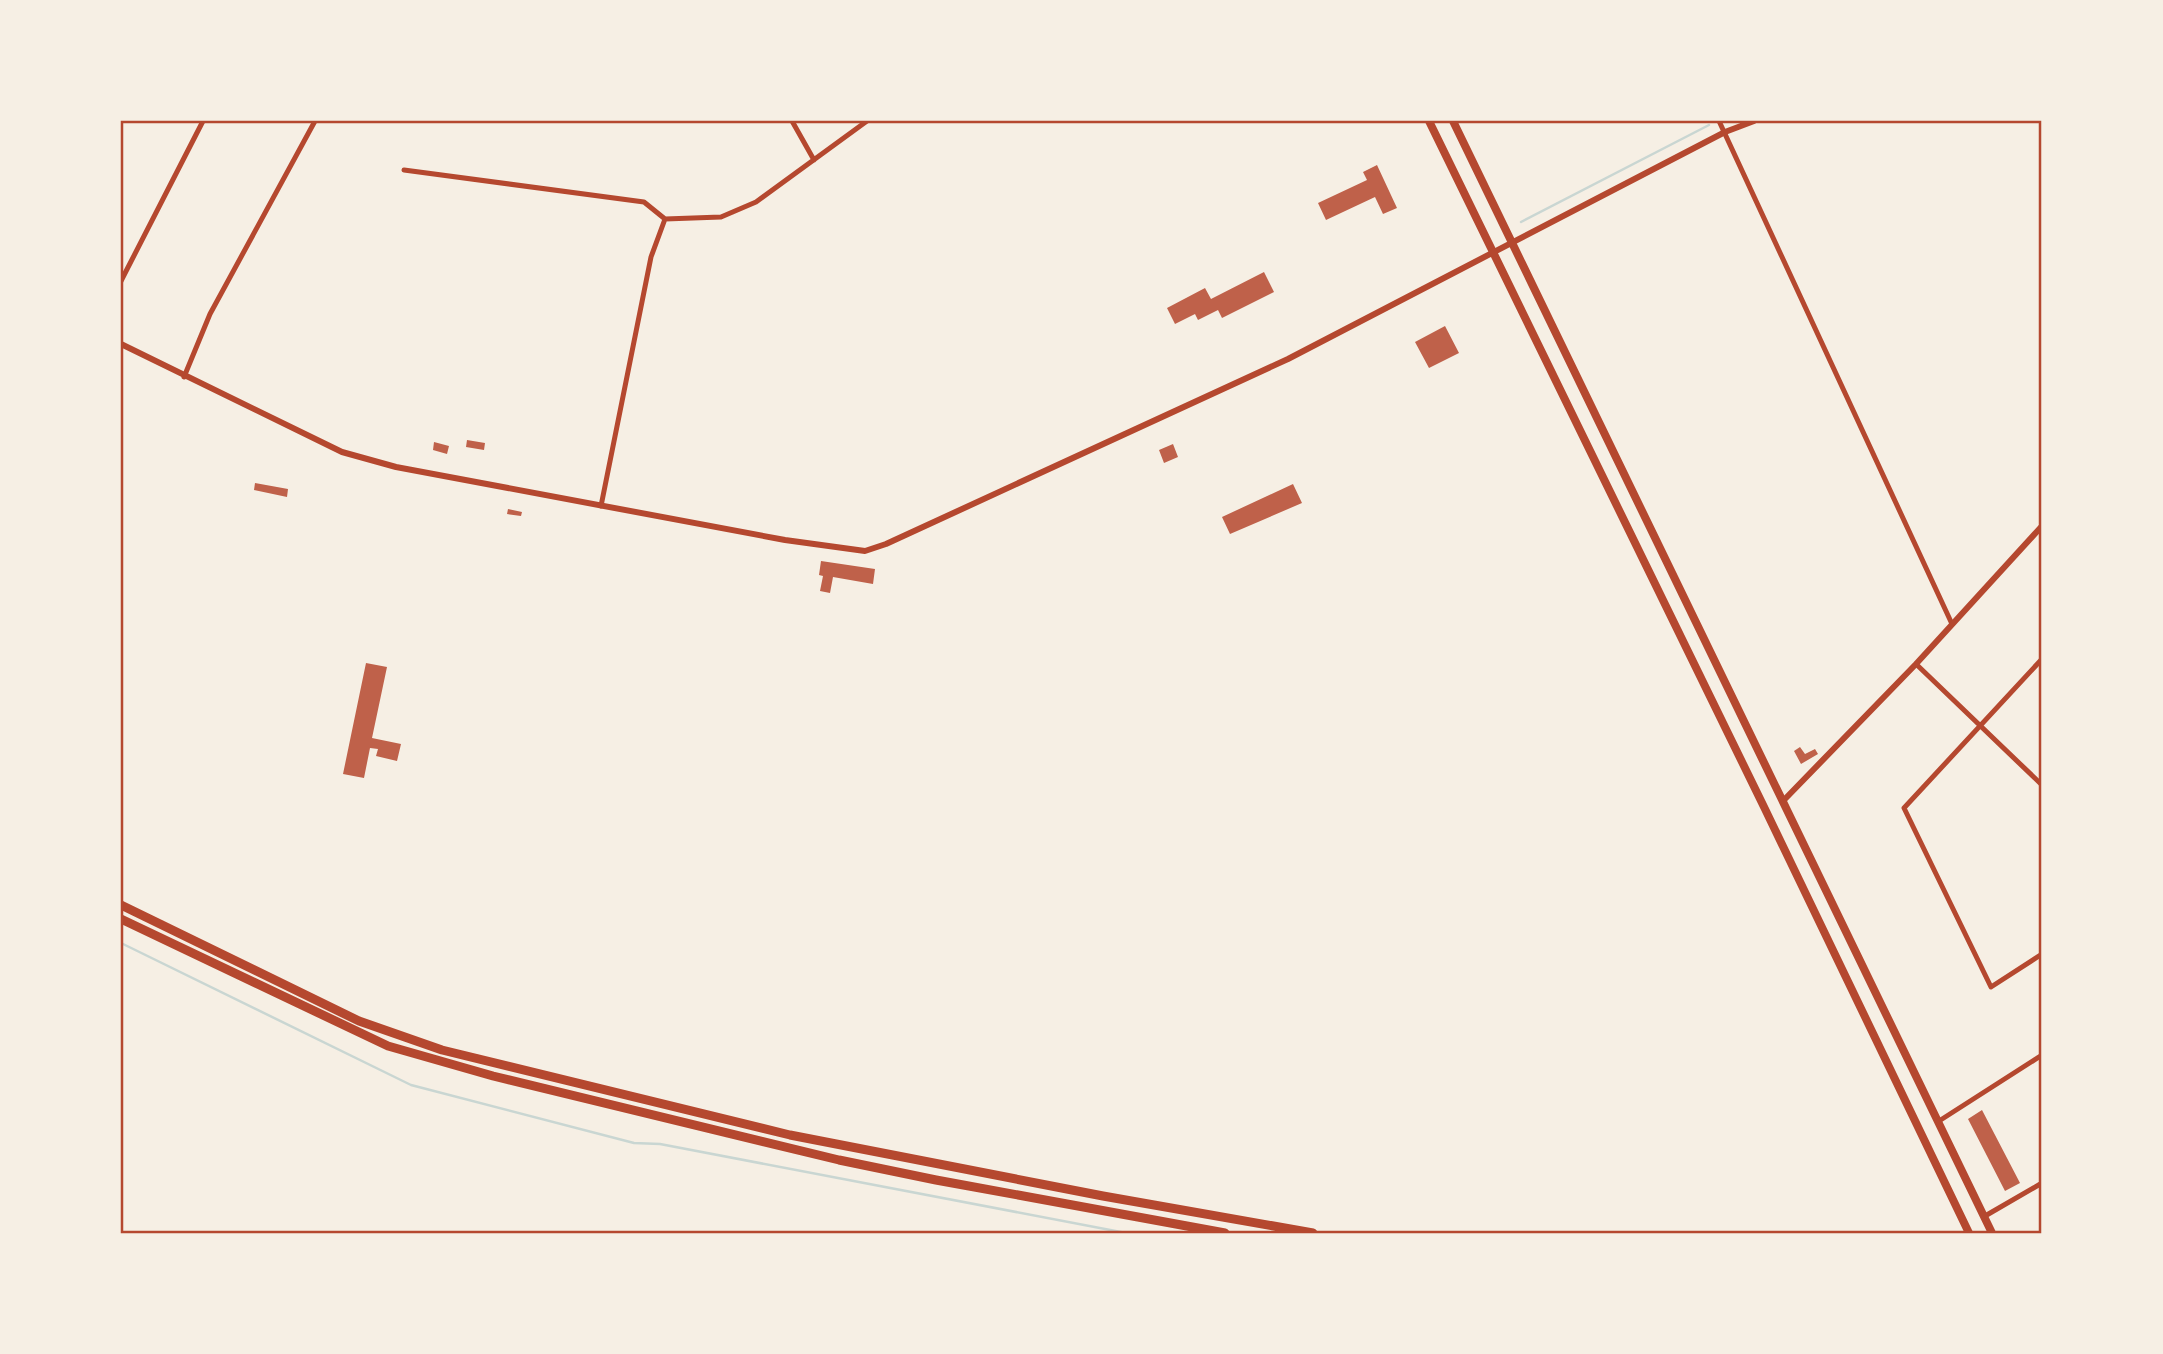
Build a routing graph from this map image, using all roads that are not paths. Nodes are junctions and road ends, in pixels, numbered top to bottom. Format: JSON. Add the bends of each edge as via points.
{"nodes":[{"id":1,"x":203,"y":121,"type":"edge"},
{"id":2,"x":315,"y":121,"type":"edge"},
{"id":3,"x":792,"y":121,"type":"edge"},
{"id":4,"x":867,"y":121,"type":"edge"},
{"id":5,"x":1429,"y":121,"type":"edge"},
{"id":6,"x":1453,"y":121,"type":"edge"},
{"id":7,"x":1719,"y":121,"type":"edge"},
{"id":8,"x":1754,"y":121,"type":"edge"},
{"id":9,"x":1725,"y":132,"type":"junction"},
{"id":10,"x":814,"y":160,"type":"junction"},
{"id":11,"x":404,"y":170,"type":"dead end"},
{"id":12,"x":665,"y":219,"type":"junction"},
{"id":13,"x":1512,"y":242,"type":"junction"},
{"id":14,"x":1493,"y":252,"type":"junction"},
{"id":15,"x":121,"y":281,"type":"edge"},
{"id":16,"x":121,"y":344,"type":"edge"},
{"id":17,"x":184,"y":377,"type":"junction"},
{"id":18,"x":601,"y":506,"type":"junction"},
{"id":19,"x":2042,"y":526,"type":"edge"},
{"id":20,"x":1952,"y":624,"type":"junction"},
{"id":21,"x":2042,"y":659,"type":"edge"},
{"id":22,"x":1916,"y":664,"type":"junction"},
{"id":23,"x":1979,"y":725,"type":"junction"},
{"id":24,"x":2042,"y":784,"type":"edge"},
{"id":25,"x":1784,"y":800,"type":"junction"},
{"id":26,"x":121,"y":905,"type":"edge"},
{"id":27,"x":121,"y":919,"type":"edge"},
{"id":28,"x":2042,"y":954,"type":"edge"},
{"id":29,"x":2042,"y":1055,"type":"edge"},
{"id":30,"x":1940,"y":1121,"type":"junction"},
{"id":31,"x":2042,"y":1183,"type":"edge"},
{"id":32,"x":1985,"y":1216,"type":"junction"},
{"id":33,"x":1225,"y":1233,"type":"edge"},
{"id":34,"x":1312,"y":1233,"type":"edge"},
{"id":35,"x":1969,"y":1233,"type":"edge"},
{"id":36,"x":1992,"y":1233,"type":"edge"}],
"edges":[{"from":1,"to":15,"type":"street"},
{"from":2,"to":17,"type":"street","via":[[210,314]]},
{"from":3,"to":10,"type":"street"},
{"from":4,"to":10,"type":"street"},
{"from":5,"to":14,"type":"main road"},
{"from":6,"to":13,"type":"main road"},
{"from":7,"to":9,"type":"street"},
{"from":8,"to":9,"type":"street"},
{"from":9,"to":13,"type":"street"},
{"from":9,"to":20,"type":"street"},
{"from":10,"to":12,"type":"street","via":[[757,202],[721,217]]},
{"from":11,"to":12,"type":"street","via":[[644,202]]},
{"from":12,"to":18,"type":"street","via":[[650,257]]},
{"from":13,"to":14,"type":"street"},
{"from":13,"to":25,"type":"main road"},
{"from":14,"to":18,"type":"street","via":[[1288,359],[865,551]]},
{"from":14,"to":35,"type":"main road"},
{"from":16,"to":17,"type":"street"},
{"from":17,"to":18,"type":"street","via":[[342,452],[396,467]]},
{"from":19,"to":20,"type":"street"},
{"from":20,"to":22,"type":"street"},
{"from":21,"to":23,"type":"street"},
{"from":22,"to":23,"type":"street"},
{"from":22,"to":25,"type":"street"},
{"from":23,"to":24,"type":"street"},
{"from":23,"to":28,"type":"street","via":[[1904,808],[1991,987]]},
{"from":25,"to":30,"type":"main road"},
{"from":26,"to":34,"type":"highway","via":[[359,1021],[442,1050],[814,1140]]},
{"from":27,"to":33,"type":"highway","via":[[408,1053],[839,1160]]},
{"from":29,"to":30,"type":"street"},
{"from":30,"to":32,"type":"main road"},
{"from":31,"to":32,"type":"street"},
{"from":32,"to":36,"type":"main road"}]}
